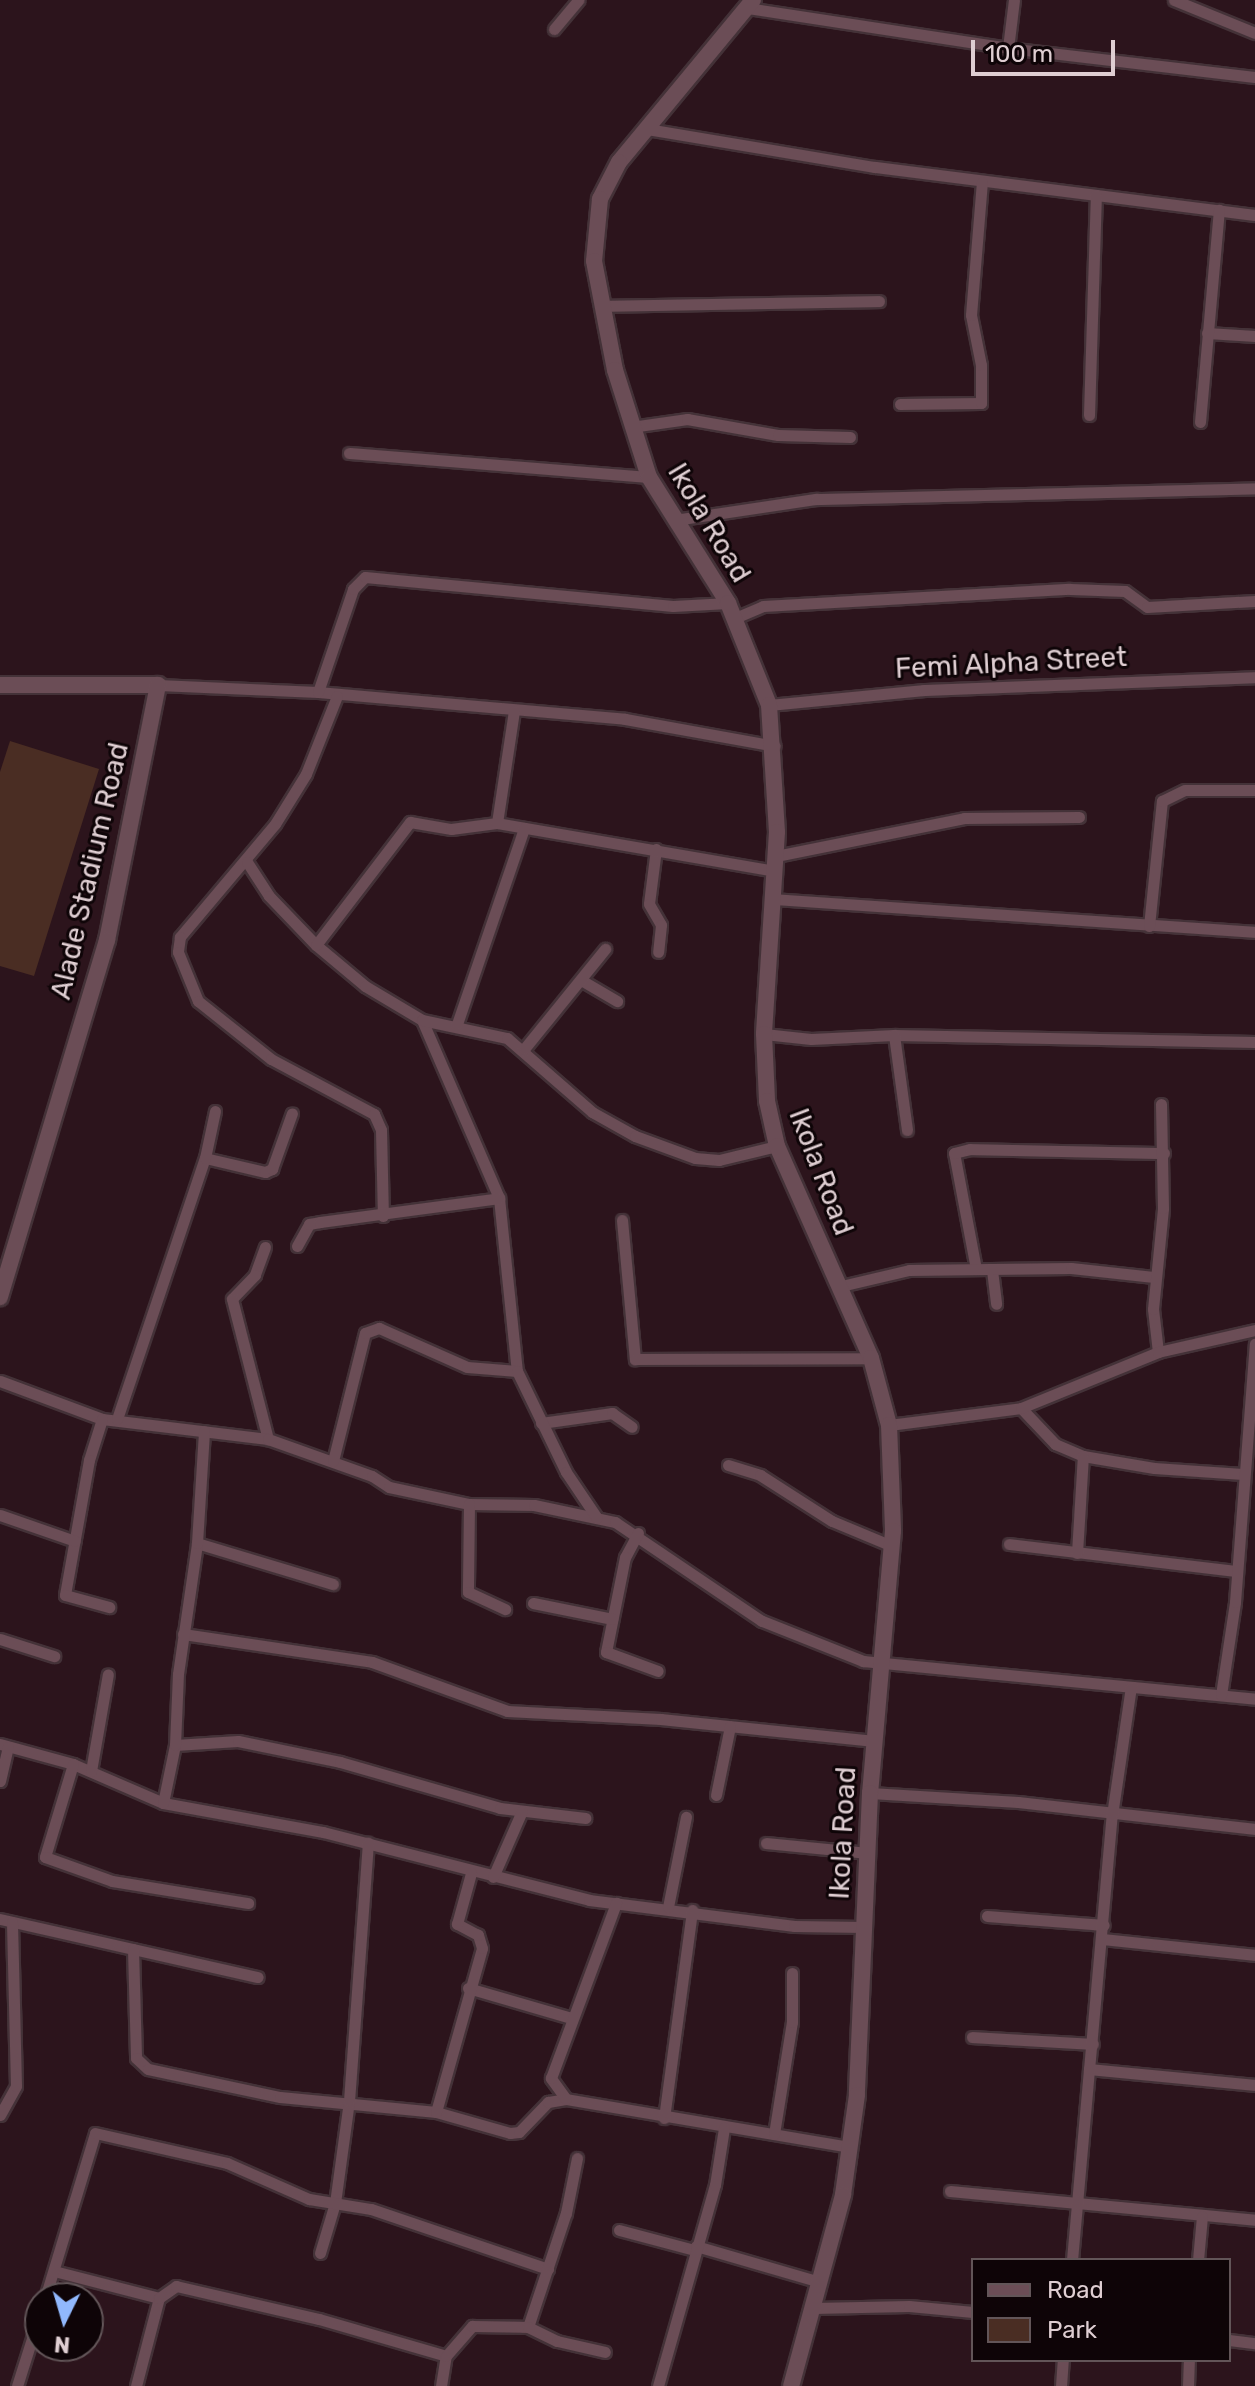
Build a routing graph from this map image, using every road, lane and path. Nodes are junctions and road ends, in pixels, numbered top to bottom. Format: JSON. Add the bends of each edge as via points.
{"nodes":[{"id":1,"x":578,"y":0,"type":"edge"},
{"id":2,"x":1014,"y":0,"type":"edge"},
{"id":3,"x":1174,"y":0,"type":"edge"},
{"id":4,"x":750,"y":4,"type":"edge"},
{"id":5,"x":554,"y":29,"type":"dead end"},
{"id":6,"x":1255,"y":33,"type":"edge"},
{"id":7,"x":1008,"y":48,"type":"junction"},
{"id":8,"x":1255,"y":77,"type":"edge"},
{"id":9,"x":647,"y":129,"type":"junction"},
{"id":10,"x":982,"y":182,"type":"junction"},
{"id":11,"x":1096,"y":195,"type":"junction"},
{"id":12,"x":1219,"y":210,"type":"junction"},
{"id":13,"x":1255,"y":215,"type":"edge"},
{"id":14,"x":879,"y":301,"type":"dead end"},
{"id":15,"x":601,"y":306,"type":"junction"},
{"id":16,"x":1207,"y":333,"type":"junction"},
{"id":17,"x":1255,"y":336,"type":"edge"},
{"id":18,"x":900,"y":404,"type":"dead end"},
{"id":19,"x":1089,"y":415,"type":"dead end"},
{"id":20,"x":1200,"y":422,"type":"dead end"},
{"id":21,"x":631,"y":427,"type":"junction"},
{"id":22,"x":850,"y":437,"type":"dead end"},
{"id":23,"x":349,"y":453,"type":"dead end"},
{"id":24,"x":649,"y":477,"type":"junction"},
{"id":25,"x":1255,"y":488,"type":"edge"},
{"id":26,"x":675,"y":520,"type":"junction"},
{"id":27,"x":1255,"y":601,"type":"edge"},
{"id":28,"x":731,"y":611,"type":"junction"},
{"id":29,"x":1255,"y":677,"type":"edge"},
{"id":30,"x":0,"y":685,"type":"edge"},
{"id":31,"x":158,"y":685,"type":"junction"},
{"id":32,"x":318,"y":692,"type":"junction"},
{"id":33,"x":337,"y":696,"type":"junction"},
{"id":34,"x":769,"y":705,"type":"junction"},
{"id":35,"x":514,"y":711,"type":"junction"},
{"id":36,"x":775,"y":746,"type":"junction"},
{"id":37,"x":1255,"y":790,"type":"edge"},
{"id":38,"x":1079,"y":817,"type":"dead end"},
{"id":39,"x":497,"y":823,"type":"junction"},
{"id":40,"x":524,"y":828,"type":"junction"},
{"id":41,"x":656,"y":849,"type":"junction"},
{"id":42,"x":247,"y":862,"type":"junction"},
{"id":43,"x":775,"y":864,"type":"junction"},
{"id":44,"x":773,"y":899,"type":"junction"},
{"id":45,"x":1149,"y":926,"type":"junction"},
{"id":46,"x":1255,"y":932,"type":"edge"},
{"id":47,"x":316,"y":945,"type":"junction"},
{"id":48,"x":605,"y":949,"type":"dead end"},
{"id":49,"x":658,"y":952,"type":"dead end"},
{"id":50,"x":581,"y":980,"type":"junction"},
{"id":51,"x":617,"y":1001,"type":"dead end"},
{"id":52,"x":422,"y":1020,"type":"junction"},
{"id":53,"x":457,"y":1024,"type":"junction"},
{"id":54,"x":764,"y":1034,"type":"junction"},
{"id":55,"x":894,"y":1035,"type":"junction"},
{"id":56,"x":1255,"y":1042,"type":"edge"},
{"id":57,"x":524,"y":1049,"type":"junction"},
{"id":58,"x":1161,"y":1104,"type":"dead end"},
{"id":59,"x":215,"y":1111,"type":"dead end"},
{"id":60,"x":292,"y":1113,"type":"dead end"},
{"id":61,"x":907,"y":1130,"type":"dead end"},
{"id":62,"x":777,"y":1146,"type":"junction"},
{"id":63,"x":1164,"y":1153,"type":"junction"},
{"id":64,"x":205,"y":1158,"type":"junction"},
{"id":65,"x":499,"y":1198,"type":"junction"},
{"id":66,"x":383,"y":1216,"type":"junction"},
{"id":67,"x":622,"y":1220,"type":"dead end"},
{"id":68,"x":297,"y":1246,"type":"dead end"},
{"id":69,"x":265,"y":1247,"type":"dead end"},
{"id":70,"x":976,"y":1269,"type":"junction"},
{"id":71,"x":992,"y":1270,"type":"junction"},
{"id":72,"x":1154,"y":1277,"type":"junction"},
{"id":73,"x":841,"y":1286,"type":"junction"},
{"id":74,"x":0,"y":1297,"type":"edge"},
{"id":75,"x":996,"y":1304,"type":"dead end"},
{"id":76,"x":1255,"y":1330,"type":"edge"},
{"id":77,"x":1255,"y":1344,"type":"edge"},
{"id":78,"x":1158,"y":1352,"type":"junction"},
{"id":79,"x":871,"y":1358,"type":"junction"},
{"id":80,"x":517,"y":1371,"type":"junction"},
{"id":81,"x":0,"y":1381,"type":"edge"},
{"id":82,"x":1021,"y":1408,"type":"junction"},
{"id":83,"x":102,"y":1419,"type":"junction"},
{"id":84,"x":117,"y":1419,"type":"junction"},
{"id":85,"x":541,"y":1423,"type":"junction"},
{"id":86,"x":889,"y":1425,"type":"junction"},
{"id":87,"x":632,"y":1427,"type":"dead end"},
{"id":88,"x":204,"y":1431,"type":"junction"},
{"id":89,"x":268,"y":1439,"type":"junction"},
{"id":90,"x":1083,"y":1456,"type":"junction"},
{"id":91,"x":333,"y":1461,"type":"junction"},
{"id":92,"x":728,"y":1465,"type":"dead end"},
{"id":93,"x":1243,"y":1474,"type":"junction"},
{"id":94,"x":469,"y":1504,"type":"junction"},
{"id":95,"x":0,"y":1515,"type":"edge"},
{"id":96,"x":597,"y":1518,"type":"junction"},
{"id":97,"x":638,"y":1533,"type":"junction"},
{"id":98,"x":75,"y":1541,"type":"junction"},
{"id":99,"x":197,"y":1543,"type":"junction"},
{"id":100,"x":1009,"y":1544,"type":"dead end"},
{"id":101,"x":892,"y":1546,"type":"junction"},
{"id":102,"x":1077,"y":1553,"type":"junction"},
{"id":103,"x":1236,"y":1571,"type":"junction"},
{"id":104,"x":333,"y":1584,"type":"dead end"},
{"id":105,"x":533,"y":1603,"type":"dead end"},
{"id":106,"x":109,"y":1607,"type":"dead end"},
{"id":107,"x":505,"y":1609,"type":"dead end"},
{"id":108,"x":612,"y":1619,"type":"junction"},
{"id":109,"x":183,"y":1634,"type":"junction"},
{"id":110,"x":0,"y":1639,"type":"edge"},
{"id":111,"x":54,"y":1656,"type":"dead end"},
{"id":112,"x":881,"y":1661,"type":"junction"},
{"id":113,"x":658,"y":1671,"type":"dead end"},
{"id":114,"x":108,"y":1674,"type":"dead end"},
{"id":115,"x":1131,"y":1687,"type":"junction"},
{"id":116,"x":1221,"y":1695,"type":"junction"},
{"id":117,"x":1255,"y":1699,"type":"edge"},
{"id":118,"x":730,"y":1726,"type":"junction"},
{"id":119,"x":874,"y":1741,"type":"junction"},
{"id":120,"x":175,"y":1745,"type":"junction"},
{"id":121,"x":4,"y":1746,"type":"edge"},
{"id":122,"x":73,"y":1764,"type":"junction"},
{"id":123,"x":91,"y":1771,"type":"junction"},
{"id":124,"x":0,"y":1781,"type":"edge"},
{"id":125,"x":870,"y":1793,"type":"junction"},
{"id":126,"x":716,"y":1795,"type":"dead end"},
{"id":127,"x":163,"y":1803,"type":"junction"},
{"id":128,"x":522,"y":1811,"type":"junction"},
{"id":129,"x":1112,"y":1815,"type":"junction"},
{"id":130,"x":686,"y":1817,"type":"dead end"},
{"id":131,"x":585,"y":1818,"type":"dead end"},
{"id":132,"x":1255,"y":1829,"type":"edge"},
{"id":133,"x":368,"y":1843,"type":"junction"},
{"id":134,"x":766,"y":1843,"type":"dead end"},
{"id":135,"x":868,"y":1853,"type":"junction"},
{"id":136,"x":471,"y":1873,"type":"junction"},
{"id":137,"x":493,"y":1877,"type":"junction"},
{"id":138,"x":248,"y":1903,"type":"dead end"},
{"id":139,"x":616,"y":1903,"type":"junction"},
{"id":140,"x":668,"y":1907,"type":"junction"},
{"id":141,"x":692,"y":1910,"type":"junction"},
{"id":142,"x":987,"y":1916,"type":"dead end"},
{"id":143,"x":6,"y":1920,"type":"edge"},
{"id":144,"x":1104,"y":1925,"type":"junction"},
{"id":145,"x":865,"y":1927,"type":"junction"},
{"id":146,"x":1103,"y":1939,"type":"junction"},
{"id":147,"x":133,"y":1949,"type":"junction"},
{"id":148,"x":1255,"y":1955,"type":"edge"},
{"id":149,"x":792,"y":1973,"type":"dead end"},
{"id":150,"x":258,"y":1977,"type":"dead end"},
{"id":151,"x":468,"y":1988,"type":"junction"},
{"id":152,"x":571,"y":2018,"type":"junction"},
{"id":153,"x":972,"y":2037,"type":"dead end"},
{"id":154,"x":1093,"y":2044,"type":"junction"},
{"id":155,"x":1089,"y":2069,"type":"junction"},
{"id":156,"x":1255,"y":2085,"type":"edge"},
{"id":157,"x":566,"y":2099,"type":"junction"},
{"id":158,"x":349,"y":2101,"type":"junction"},
{"id":159,"x":436,"y":2112,"type":"junction"},
{"id":160,"x":0,"y":2115,"type":"edge"},
{"id":161,"x":664,"y":2118,"type":"junction"},
{"id":162,"x":724,"y":2128,"type":"junction"},
{"id":163,"x":774,"y":2134,"type":"junction"},
{"id":164,"x":851,"y":2147,"type":"junction"},
{"id":165,"x":577,"y":2158,"type":"dead end"},
{"id":166,"x":950,"y":2191,"type":"dead end"},
{"id":167,"x":1077,"y":2199,"type":"junction"},
{"id":168,"x":335,"y":2203,"type":"junction"},
{"id":169,"x":1202,"y":2216,"type":"junction"},
{"id":170,"x":1255,"y":2220,"type":"edge"},
{"id":171,"x":619,"y":2230,"type":"dead end"},
{"id":172,"x":695,"y":2248,"type":"junction"},
{"id":173,"x":320,"y":2253,"type":"dead end"},
{"id":174,"x":1072,"y":2258,"type":"edge"},
{"id":175,"x":1198,"y":2258,"type":"edge"},
{"id":176,"x":548,"y":2269,"type":"junction"},
{"id":177,"x":54,"y":2271,"type":"junction"},
{"id":178,"x":50,"y":2282,"type":"edge"},
{"id":179,"x":820,"y":2282,"type":"junction"},
{"id":180,"x":159,"y":2298,"type":"junction"},
{"id":181,"x":813,"y":2308,"type":"junction"},
{"id":182,"x":971,"y":2312,"type":"edge"},
{"id":183,"x":528,"y":2327,"type":"junction"},
{"id":184,"x":1231,"y":2340,"type":"edge"},
{"id":185,"x":1255,"y":2343,"type":"edge"},
{"id":186,"x":605,"y":2352,"type":"dead end"},
{"id":187,"x":446,"y":2356,"type":"junction"},
{"id":188,"x":25,"y":2362,"type":"edge"},
{"id":189,"x":1063,"y":2362,"type":"edge"},
{"id":190,"x":1189,"y":2362,"type":"edge"},
{"id":191,"x":17,"y":2386,"type":"edge"},
{"id":192,"x":136,"y":2386,"type":"edge"},
{"id":193,"x":441,"y":2386,"type":"edge"},
{"id":194,"x":658,"y":2386,"type":"edge"},
{"id":195,"x":791,"y":2386,"type":"edge"},
{"id":196,"x":1061,"y":2386,"type":"edge"},
{"id":197,"x":1188,"y":2386,"type":"edge"}],
"edges":[{"from":1,"to":5,"type":"street"},
{"from":2,"to":7,"type":"street"},
{"from":3,"to":6,"type":"street"},
{"from":4,"to":7,"type":"street"},
{"from":4,"to":9,"type":"street","name":"Ikola Road"},
{"from":7,"to":8,"type":"street"},
{"from":9,"to":10,"type":"street"},
{"from":9,"to":15,"type":"street","name":"Ikola Road","via":[[619,162],[600,199],[594,261]]},
{"from":10,"to":11,"type":"street"},
{"from":10,"to":18,"type":"street","via":[[971,315],[981,365],[981,403]]},
{"from":11,"to":12,"type":"street"},
{"from":11,"to":19,"type":"street"},
{"from":12,"to":13,"type":"street"},
{"from":12,"to":16,"type":"street"},
{"from":14,"to":15,"type":"street"},
{"from":15,"to":21,"type":"street","name":"Ikola Road"},
{"from":16,"to":17,"type":"street"},
{"from":16,"to":20,"type":"street"},
{"from":21,"to":22,"type":"street","via":[[687,419],[778,435]]},
{"from":21,"to":24,"type":"street","name":"Ikola Road"},
{"from":23,"to":24,"type":"street"},
{"from":24,"to":26,"type":"street","name":"Ikola Road"},
{"from":25,"to":26,"type":"street","via":[[816,499]]},
{"from":26,"to":28,"type":"street","name":"Ikola Road"},
{"from":27,"to":28,"type":"street","via":[[1147,607],[1125,591],[1070,589]]},
{"from":28,"to":32,"type":"street","via":[[365,577],[349,601]]},
{"from":28,"to":34,"type":"street","name":"Ikola Road"},
{"from":29,"to":34,"type":"street","name":"Femi Alpha Street","via":[[969,687]]},
{"from":30,"to":31,"type":"street"},
{"from":31,"to":32,"type":"street"},
{"from":31,"to":74,"type":"street","name":"Alade Stadium Road","via":[[107,940]]},
{"from":32,"to":33,"type":"street"},
{"from":33,"to":35,"type":"street"},
{"from":33,"to":42,"type":"street","via":[[306,774]]},
{"from":34,"to":36,"type":"street","name":"Ikola Road"},
{"from":35,"to":36,"type":"street","via":[[625,719]]},
{"from":35,"to":39,"type":"street"},
{"from":36,"to":43,"type":"street","name":"Ikola Road"},
{"from":37,"to":45,"type":"street","via":[[1185,790],[1162,801]]},
{"from":38,"to":43,"type":"street","via":[[964,818]]},
{"from":39,"to":40,"type":"street"},
{"from":39,"to":47,"type":"street","via":[[451,829],[407,823]]},
{"from":40,"to":41,"type":"street"},
{"from":40,"to":53,"type":"street"},
{"from":41,"to":43,"type":"street"},
{"from":41,"to":49,"type":"street","via":[[649,904],[661,925]]},
{"from":42,"to":47,"type":"street","via":[[269,896]]},
{"from":42,"to":66,"type":"street","via":[[180,937],[178,952],[186,977],[198,1001],[271,1059],[374,1114],[381,1130]]},
{"from":43,"to":44,"type":"street","name":"Ikola Road"},
{"from":44,"to":45,"type":"street"},
{"from":44,"to":54,"type":"street","name":"Ikola Road"},
{"from":45,"to":46,"type":"street"},
{"from":47,"to":52,"type":"street","via":[[365,986]]},
{"from":48,"to":50,"type":"street"},
{"from":50,"to":51,"type":"street"},
{"from":50,"to":57,"type":"street"},
{"from":52,"to":53,"type":"street"},
{"from":52,"to":65,"type":"street"},
{"from":53,"to":57,"type":"street"},
{"from":54,"to":55,"type":"street","via":[[811,1039]]},
{"from":54,"to":62,"type":"street","name":"Ikola Road","via":[[767,1101]]},
{"from":55,"to":56,"type":"street"},
{"from":55,"to":61,"type":"street"},
{"from":57,"to":62,"type":"street","via":[[580,1103],[635,1136],[695,1158],[719,1160]]},
{"from":58,"to":63,"type":"street"},
{"from":59,"to":64,"type":"street"},
{"from":60,"to":64,"type":"street","via":[[272,1169],[265,1172]]},
{"from":62,"to":73,"type":"street","name":"Ikola Road"},
{"from":63,"to":70,"type":"street","via":[[954,1153]]},
{"from":63,"to":72,"type":"street"},
{"from":64,"to":84,"type":"street"},
{"from":65,"to":66,"type":"street"},
{"from":65,"to":80,"type":"street"},
{"from":66,"to":68,"type":"street","via":[[309,1224]]},
{"from":67,"to":79,"type":"street","via":[[635,1359]]},
{"from":69,"to":89,"type":"street","via":[[255,1275],[232,1299]]},
{"from":70,"to":71,"type":"street"},
{"from":70,"to":73,"type":"street","via":[[909,1270]]},
{"from":71,"to":72,"type":"street","via":[[1071,1268]]},
{"from":71,"to":75,"type":"street"},
{"from":72,"to":78,"type":"street"},
{"from":73,"to":79,"type":"street","name":"Ikola Road"},
{"from":76,"to":78,"type":"street"},
{"from":77,"to":93,"type":"street"},
{"from":78,"to":82,"type":"street"},
{"from":79,"to":86,"type":"street","name":"Ikola Road"},
{"from":80,"to":85,"type":"street"},
{"from":80,"to":91,"type":"street","via":[[467,1367],[371,1328],[365,1333]]},
{"from":81,"to":83,"type":"street"},
{"from":82,"to":86,"type":"street"},
{"from":82,"to":90,"type":"street","via":[[1055,1444]]},
{"from":83,"to":84,"type":"street"},
{"from":83,"to":98,"type":"street"},
{"from":84,"to":88,"type":"street"},
{"from":85,"to":87,"type":"street","via":[[612,1413]]},
{"from":85,"to":96,"type":"street"},
{"from":86,"to":101,"type":"street","name":"Ikola Road"},
{"from":88,"to":89,"type":"street"},
{"from":88,"to":99,"type":"street"},
{"from":89,"to":91,"type":"street"},
{"from":90,"to":93,"type":"street"},
{"from":90,"to":102,"type":"street"},
{"from":91,"to":94,"type":"street","via":[[389,1487]]},
{"from":92,"to":101,"type":"street","via":[[760,1475],[832,1521]]},
{"from":93,"to":103,"type":"street"},
{"from":94,"to":96,"type":"street","via":[[534,1505]]},
{"from":94,"to":107,"type":"street","via":[[468,1592]]},
{"from":95,"to":98,"type":"street"},
{"from":96,"to":97,"type":"street"},
{"from":97,"to":108,"type":"street","via":[[625,1557]]},
{"from":97,"to":112,"type":"street","via":[[762,1621],[863,1661]]},
{"from":98,"to":106,"type":"street","via":[[66,1597]]},
{"from":99,"to":104,"type":"street"},
{"from":99,"to":109,"type":"street"},
{"from":100,"to":102,"type":"street"},
{"from":101,"to":112,"type":"street","name":"Ikola Road"},
{"from":102,"to":103,"type":"street"},
{"from":103,"to":116,"type":"street"},
{"from":105,"to":108,"type":"street"},
{"from":108,"to":113,"type":"street","via":[[608,1655]]},
{"from":109,"to":118,"type":"street","via":[[372,1662],[507,1711]]},
{"from":109,"to":120,"type":"street"},
{"from":110,"to":111,"type":"street"},
{"from":112,"to":115,"type":"street"},
{"from":112,"to":119,"type":"street","name":"Ikola Road"},
{"from":114,"to":123,"type":"street"},
{"from":115,"to":116,"type":"street"},
{"from":115,"to":129,"type":"street"},
{"from":116,"to":117,"type":"street"},
{"from":118,"to":119,"type":"street"},
{"from":118,"to":126,"type":"street"},
{"from":119,"to":125,"type":"street","name":"Ikola Road"},
{"from":120,"to":127,"type":"street"},
{"from":120,"to":128,"type":"street","via":[[238,1741],[340,1762]]},
{"from":121,"to":122,"type":"street"},
{"from":121,"to":124,"type":"street"},
{"from":122,"to":123,"type":"street"},
{"from":122,"to":138,"type":"street","via":[[45,1857],[112,1881]]},
{"from":123,"to":127,"type":"street"},
{"from":125,"to":129,"type":"street"},
{"from":125,"to":135,"type":"street","name":"Ikola Road"},
{"from":127,"to":133,"type":"street"},
{"from":128,"to":131,"type":"street"},
{"from":128,"to":137,"type":"street"},
{"from":129,"to":132,"type":"street"},
{"from":129,"to":144,"type":"street"},
{"from":130,"to":140,"type":"street"},
{"from":133,"to":136,"type":"street"},
{"from":133,"to":158,"type":"street"},
{"from":134,"to":135,"type":"street"},
{"from":135,"to":145,"type":"street","name":"Ikola Road"},
{"from":136,"to":137,"type":"street"},
{"from":136,"to":151,"type":"street","via":[[457,1924],[482,1941]]},
{"from":137,"to":139,"type":"street"},
{"from":139,"to":140,"type":"street"},
{"from":139,"to":152,"type":"street"},
{"from":140,"to":141,"type":"street"},
{"from":141,"to":145,"type":"street","via":[[794,1926]]},
{"from":141,"to":161,"type":"street"},
{"from":142,"to":144,"type":"street"},
{"from":143,"to":147,"type":"street"},
{"from":143,"to":160,"type":"street","via":[[16,2086]]},
{"from":144,"to":146,"type":"street"},
{"from":145,"to":164,"type":"street","name":"Ikola Road"},
{"from":146,"to":148,"type":"street"},
{"from":146,"to":154,"type":"street"},
{"from":147,"to":150,"type":"street"},
{"from":147,"to":158,"type":"street","via":[[140,2067],[280,2097]]},
{"from":149,"to":163,"type":"street","via":[[792,2022]]},
{"from":151,"to":152,"type":"street"},
{"from":151,"to":159,"type":"street"},
{"from":152,"to":157,"type":"street","via":[[551,2078]]},
{"from":153,"to":154,"type":"street"},
{"from":154,"to":155,"type":"street"},
{"from":155,"to":156,"type":"street"},
{"from":155,"to":167,"type":"street"},
{"from":157,"to":159,"type":"street","via":[[548,2102],[515,2133]]},
{"from":157,"to":161,"type":"street"},
{"from":158,"to":159,"type":"street"},
{"from":158,"to":168,"type":"street"},
{"from":161,"to":162,"type":"street"},
{"from":162,"to":163,"type":"street"},
{"from":162,"to":172,"type":"street","via":[[715,2185]]},
{"from":163,"to":164,"type":"street"},
{"from":164,"to":179,"type":"street","name":"Ikola Road"},
{"from":165,"to":176,"type":"street"},
{"from":166,"to":167,"type":"street"},
{"from":167,"to":169,"type":"street"},
{"from":167,"to":174,"type":"street"},
{"from":168,"to":173,"type":"street"},
{"from":168,"to":176,"type":"street","via":[[371,2209]]},
{"from":168,"to":177,"type":"street","via":[[309,2199],[227,2163],[95,2133]]},
{"from":169,"to":170,"type":"street"},
{"from":169,"to":175,"type":"street"},
{"from":171,"to":172,"type":"street"},
{"from":172,"to":179,"type":"street"},
{"from":172,"to":194,"type":"street"},
{"from":176,"to":183,"type":"street"},
{"from":177,"to":178,"type":"street"},
{"from":177,"to":180,"type":"street"},
{"from":179,"to":181,"type":"street","name":"Ikola Road"},
{"from":180,"to":187,"type":"street","via":[[165,2290],[189,2286]]},
{"from":180,"to":192,"type":"street"},
{"from":181,"to":182,"type":"street","via":[[909,2306]]},
{"from":181,"to":195,"type":"street","name":"Ikola Road"},
{"from":183,"to":186,"type":"street","via":[[557,2341]]},
{"from":183,"to":187,"type":"street","via":[[472,2326]]},
{"from":184,"to":185,"type":"street"},
{"from":187,"to":193,"type":"street"},
{"from":188,"to":191,"type":"street"},
{"from":189,"to":196,"type":"street"},
{"from":190,"to":197,"type":"street"}]}
